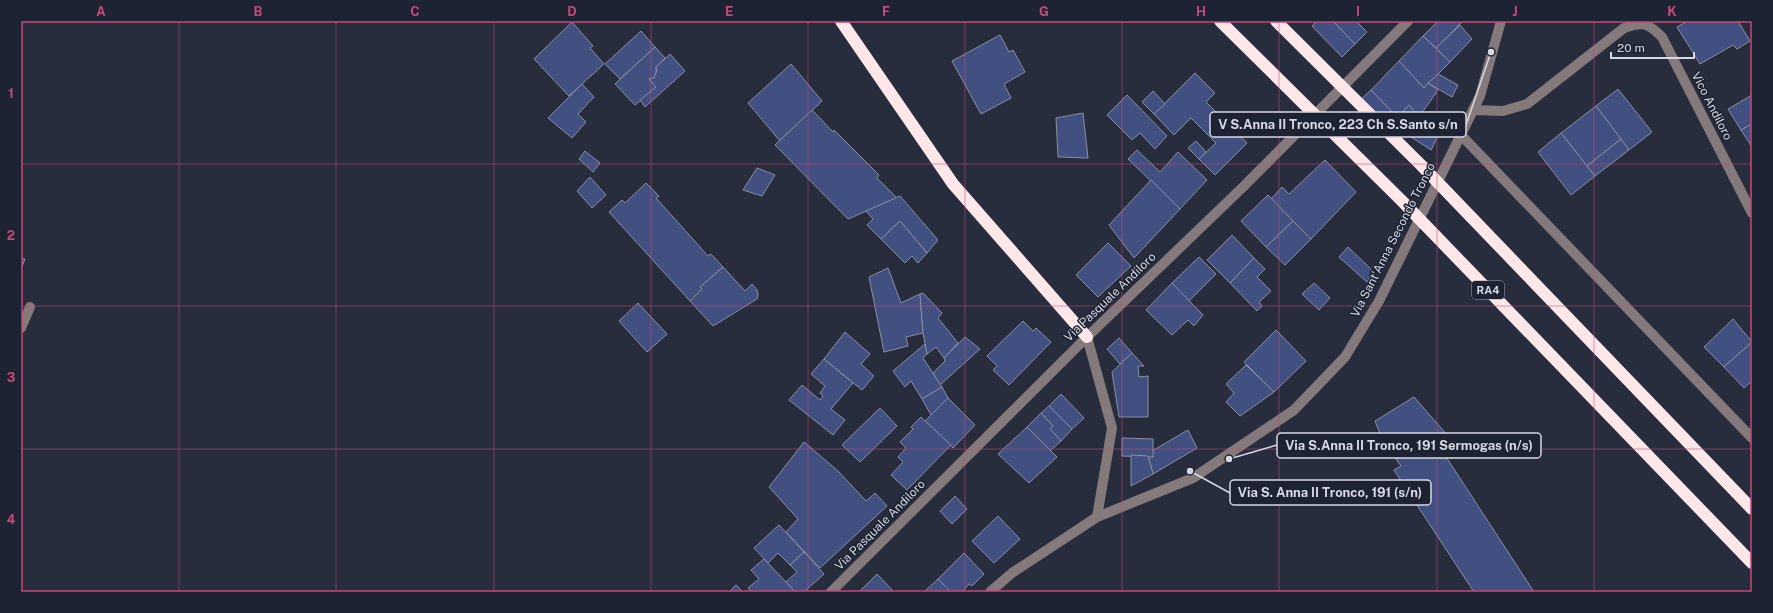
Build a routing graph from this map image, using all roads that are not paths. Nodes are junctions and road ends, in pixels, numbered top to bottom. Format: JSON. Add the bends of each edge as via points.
{"nodes":[{"id":1,"x":841,"y":21,"type":"edge"},
{"id":2,"x":1220,"y":21,"type":"edge"},
{"id":3,"x":1276,"y":21,"type":"edge"},
{"id":4,"x":1408,"y":21,"type":"edge"},
{"id":5,"x":1501,"y":21,"type":"edge"},
{"id":6,"x":1473,"y":110,"type":"junction"},
{"id":7,"x":1461,"y":135,"type":"junction"},
{"id":8,"x":1752,"y":213,"type":"edge"},
{"id":9,"x":30,"y":307,"type":"dead end"},
{"id":10,"x":21,"y":328,"type":"edge"},
{"id":11,"x":1087,"y":337,"type":"junction"},
{"id":12,"x":1752,"y":438,"type":"edge"},
{"id":13,"x":1752,"y":509,"type":"edge"},
{"id":14,"x":1097,"y":517,"type":"junction"},
{"id":15,"x":1752,"y":563,"type":"edge"},
{"id":16,"x":831,"y":592,"type":"edge"},
{"id":17,"x":990,"y":592,"type":"edge"}],
"edges":[{"from":1,"to":11,"type":"highway","via":[[953,184]]},
{"from":2,"to":15,"type":"highway","number":"RA4","via":[[1402,201]]},
{"from":3,"to":13,"type":"highway","via":[[1422,165]]},
{"from":4,"to":11,"type":"street","name":"Via Pasquale Andiloro","via":[[1243,187]]},
{"from":5,"to":6,"type":"street","name":"Via Sant'Anna Secondo Tronco","via":[[1480,96]]},
{"from":6,"to":7,"type":"street","name":"Via Sant'Anna Secondo Tronco"},
{"from":6,"to":8,"type":"street","name":"Vico Andiloro","via":[[1503,111],[1527,104],[1624,28],[1640,23],[1653,28],[1662,37]]},
{"from":7,"to":12,"type":"street"},
{"from":7,"to":14,"type":"street","name":"Via Sant'Anna Secondo Tronco","via":[[1379,302],[1345,357],[1294,410],[1193,478]]},
{"from":9,"to":10,"type":"street"},
{"from":11,"to":14,"type":"street","via":[[1112,428]]},
{"from":11,"to":16,"type":"street","name":"Via Pasquale Andiloro"},
{"from":14,"to":17,"type":"street","name":"Via Sant'Anna Secondo Tronco","via":[[1012,573]]}]}
